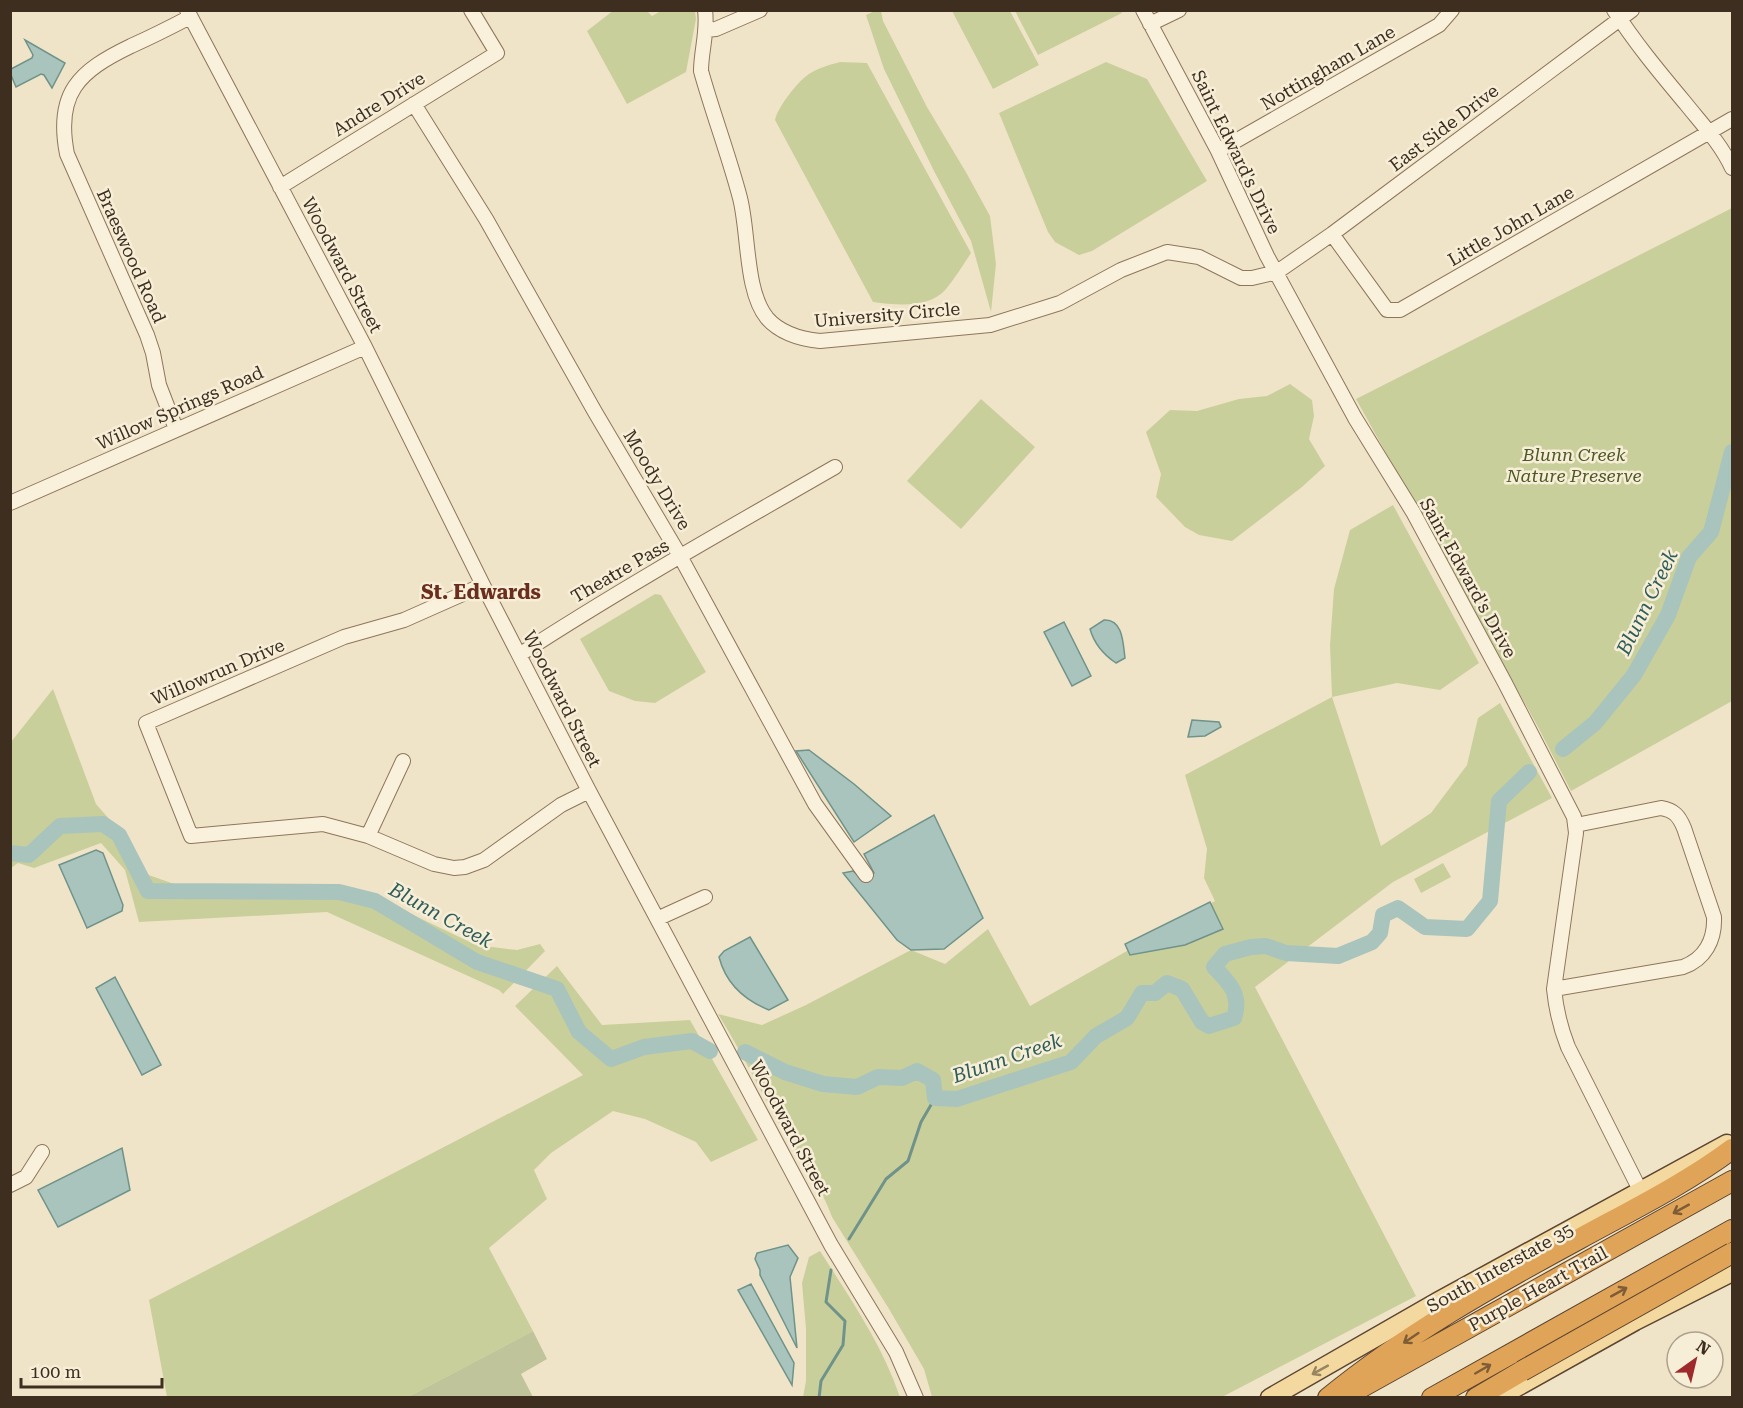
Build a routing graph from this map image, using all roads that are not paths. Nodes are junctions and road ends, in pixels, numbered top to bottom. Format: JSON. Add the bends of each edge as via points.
{"nodes":[{"id":1,"x":471,"y":10,"type":"edge"},
{"id":2,"x":705,"y":10,"type":"edge"},
{"id":3,"x":760,"y":10,"type":"edge"},
{"id":4,"x":1143,"y":10,"type":"edge"},
{"id":5,"x":1179,"y":10,"type":"edge"},
{"id":6,"x":1452,"y":10,"type":"edge"},
{"id":7,"x":1632,"y":10,"type":"edge"},
{"id":8,"x":188,"y":14,"type":"edge"},
{"id":9,"x":1617,"y":15,"type":"edge"},
{"id":10,"x":1150,"y":24,"type":"junction"},
{"id":11,"x":706,"y":30,"type":"junction"},
{"id":12,"x":414,"y":104,"type":"junction"},
{"id":13,"x":1732,"y":119,"type":"edge"},
{"id":14,"x":1710,"y":133,"type":"junction"},
{"id":15,"x":1218,"y":151,"type":"junction"},
{"id":16,"x":1732,"y":168,"type":"edge"},
{"id":17,"x":280,"y":187,"type":"junction"},
{"id":18,"x":1332,"y":234,"type":"junction"},
{"id":19,"x":1277,"y":272,"type":"junction"},
{"id":20,"x":364,"y":346,"type":"junction"},
{"id":21,"x":176,"y":429,"type":"junction"},
{"id":22,"x":836,"y":466,"type":"dead end"},
{"id":23,"x":10,"y":502,"type":"edge"},
{"id":24,"x":681,"y":556,"type":"junction"},
{"id":25,"x":483,"y":585,"type":"junction"},
{"id":26,"x":519,"y":655,"type":"junction"},
{"id":27,"x":403,"y":761,"type":"dead end"},
{"id":28,"x":589,"y":791,"type":"junction"},
{"id":29,"x":1576,"y":825,"type":"junction"},
{"id":30,"x":368,"y":836,"type":"junction"},
{"id":31,"x":866,"y":875,"type":"dead end"},
{"id":32,"x":705,"y":897,"type":"dead end"},
{"id":33,"x":659,"y":918,"type":"junction"},
{"id":34,"x":1554,"y":989,"type":"junction"},
{"id":35,"x":1732,"y":1141,"type":"edge"},
{"id":36,"x":1732,"y":1149,"type":"edge"},
{"id":37,"x":42,"y":1152,"type":"dead end"},
{"id":38,"x":1732,"y":1181,"type":"edge"},
{"id":39,"x":10,"y":1185,"type":"edge"},
{"id":40,"x":1640,"y":1190,"type":"junction"},
{"id":41,"x":1732,"y":1230,"type":"edge"},
{"id":42,"x":1732,"y":1253,"type":"edge"},
{"id":43,"x":1732,"y":1262,"type":"edge"},
{"id":44,"x":1732,"y":1272,"type":"edge"},
{"id":45,"x":1550,"y":1331,"type":"junction"},
{"id":46,"x":916,"y":1398,"type":"edge"},
{"id":47,"x":1270,"y":1398,"type":"edge"},
{"id":48,"x":1328,"y":1398,"type":"edge"},
{"id":49,"x":1343,"y":1398,"type":"edge"},
{"id":50,"x":1432,"y":1398,"type":"edge"},
{"id":51,"x":1476,"y":1398,"type":"edge"},
{"id":52,"x":1497,"y":1398,"type":"edge"}],
"edges":[{"from":1,"to":12,"type":"street","name":"Andre Drive","via":[[497,53]]},
{"from":2,"to":11,"type":"street","name":"University Circle"},
{"from":3,"to":11,"type":"street"},
{"from":4,"to":10,"type":"street","name":"Saint Edward's Drive"},
{"from":5,"to":10,"type":"street"},
{"from":6,"to":15,"type":"street","name":"Nottingham Lane","via":[[1439,25]]},
{"from":7,"to":9,"type":"street","name":"East Side Drive"},
{"from":8,"to":17,"type":"street","name":"Woodward Street"},
{"from":8,"to":21,"type":"street","name":"Braeswood Road","via":[[91,68],[68,98],[62,133],[66,154],[147,335],[159,386]]},
{"from":9,"to":14,"type":"street"},
{"from":9,"to":18,"type":"street","name":"East Side Drive"},
{"from":10,"to":15,"type":"street","name":"Saint Edward's Drive"},
{"from":11,"to":19,"type":"street","name":"University Circle","via":[[700,71],[740,200],[756,300],[768,318],[793,336],[820,341],[990,325],[1060,303],[1121,270],[1167,252],[1199,257],[1241,278]]},
{"from":12,"to":17,"type":"street","name":"Andre Drive"},
{"from":12,"to":24,"type":"street","name":"Moody Drive","via":[[486,219]]},
{"from":13,"to":14,"type":"street","name":"Little John Lane"},
{"from":14,"to":16,"type":"street"},
{"from":14,"to":18,"type":"street","name":"Little John Lane","via":[[1400,310],[1387,310]]},
{"from":15,"to":19,"type":"street","name":"Saint Edward's Drive"},
{"from":17,"to":20,"type":"street","name":"Woodward Street"},
{"from":18,"to":19,"type":"street","name":"East Side Drive"},
{"from":19,"to":29,"type":"street","name":"Saint Edward's Drive","via":[[1355,418],[1424,532]]},
{"from":20,"to":21,"type":"street","name":"Willow Springs Road"},
{"from":20,"to":25,"type":"street","name":"Woodward Street"},
{"from":21,"to":23,"type":"street","name":"Willow Springs Road"},
{"from":22,"to":24,"type":"street","name":"Theatre Pass"},
{"from":24,"to":26,"type":"street","name":"Theatre Pass"},
{"from":24,"to":31,"type":"street","name":"Moody Drive","via":[[815,804]]},
{"from":25,"to":26,"type":"street","name":"Woodward Street"},
{"from":25,"to":30,"type":"street","name":"Willowrun Drive","via":[[404,620],[344,637],[146,723],[191,836],[323,824]]},
{"from":26,"to":28,"type":"street","name":"Woodward Street"},
{"from":27,"to":30,"type":"street"},
{"from":28,"to":30,"type":"street","name":"Willowrun Drive","via":[[561,805],[484,860],[465,867],[434,864]]},
{"from":28,"to":33,"type":"street","name":"Woodward Street"},
{"from":29,"to":34,"type":"street"},
{"from":29,"to":34,"type":"street","via":[[1661,808],[1674,812],[1684,828],[1714,927],[1703,955],[1692,964]]},
{"from":32,"to":33,"type":"street"},
{"from":33,"to":46,"type":"street","name":"Woodward Street","via":[[831,1245],[896,1352]]},
{"from":34,"to":40,"type":"street","via":[[1568,1047]]},
{"from":35,"to":40,"type":"main road","name":"South Interstate 35"},
{"from":36,"to":48,"type":"highway","one_way":true,"via":[[1436,1321],[1360,1371]]},
{"from":37,"to":39,"type":"street","via":[[26,1177]]},
{"from":38,"to":49,"type":"highway","name":"Purple Heart Trail","one_way":true},
{"from":40,"to":47,"type":"main road","name":"South Interstate 35","one_way":true},
{"from":45,"to":41,"type":"highway","one_way":true},
{"from":42,"to":51,"type":"highway","bridge":true},
{"from":43,"to":45,"type":"highway","via":[[1596,1321]]},
{"from":44,"to":52,"type":"main road"},
{"from":50,"to":45,"type":"highway","one_way":true}]}
